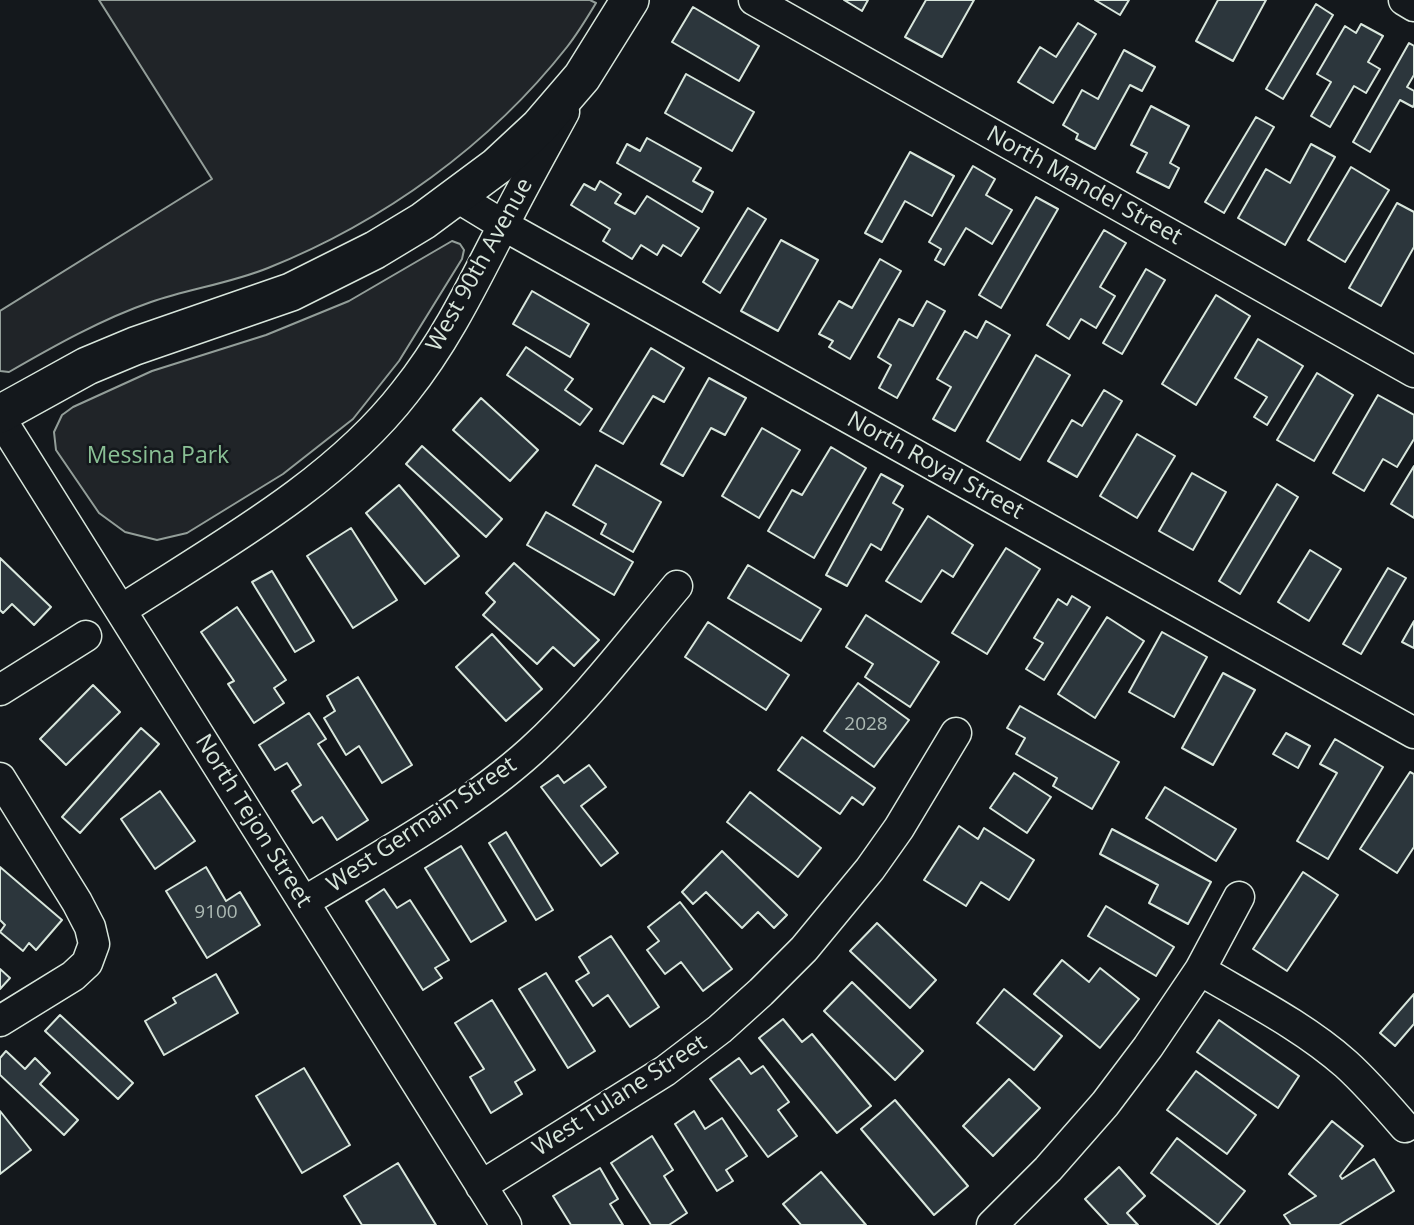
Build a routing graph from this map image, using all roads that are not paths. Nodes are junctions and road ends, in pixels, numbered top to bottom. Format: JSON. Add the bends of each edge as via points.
{"nodes":[{"id":1,"x":630,"y":0,"type":"edge"},
{"id":2,"x":754,"y":0,"type":"edge"},
{"id":3,"x":1404,"y":0,"type":"edge"},
{"id":4,"x":1414,"y":6,"type":"edge"},
{"id":5,"x":582,"y":78,"type":"junction"},
{"id":6,"x":457,"y":197,"type":"junction"},
{"id":7,"x":503,"y":225,"type":"junction"},
{"id":8,"x":1414,"y":372,"type":"edge"},
{"id":9,"x":0,"y":416,"type":"edge"},
{"id":10,"x":677,"y":586,"type":"dead end"},
{"id":11,"x":121,"y":610,"type":"junction"},
{"id":12,"x":86,"y":636,"type":"dead end"},
{"id":13,"x":0,"y":690,"type":"edge"},
{"id":14,"x":956,"y":733,"type":"dead end"},
{"id":15,"x":1414,"y":733,"type":"edge"},
{"id":16,"x":0,"y":778,"type":"edge"},
{"id":17,"x":1239,"y":897,"type":"dead end"},
{"id":18,"x":304,"y":902,"type":"junction"},
{"id":19,"x":1200,"y":970,"type":"junction"},
{"id":20,"x":0,"y":1021,"type":"edge"},
{"id":21,"x":1405,"y":1127,"type":"dead end"},
{"id":22,"x":481,"y":1186,"type":"junction"},
{"id":23,"x":506,"y":1225,"type":"edge"},
{"id":24,"x":992,"y":1225,"type":"edge"}],
"edges":[{"from":1,"to":5,"type":"street","name":"West 90th Avenue"},
{"from":2,"to":8,"type":"street","name":"North Mandel Street"},
{"from":3,"to":4,"type":"street"},
{"from":5,"to":6,"type":"street","name":"West 90th Avenue","via":[[539,127]]},
{"from":5,"to":7,"type":"street","name":"West 90th Avenue"},
{"from":6,"to":7,"type":"street","name":"North Royal Street"},
{"from":6,"to":9,"type":"street","name":"West 90th Avenue","via":[[325,276],[87,366]]},
{"from":7,"to":11,"type":"street","name":"West 90th Avenue","via":[[438,347],[405,394],[353,448],[286,502]]},
{"from":7,"to":15,"type":"street","name":"North Royal Street"},
{"from":9,"to":11,"type":"street","name":"North Tejon Street"},
{"from":10,"to":18,"type":"street","name":"West Germain Street","via":[[531,752],[417,833]]},
{"from":11,"to":18,"type":"street","name":"North Tejon Street"},
{"from":12,"to":13,"type":"street"},
{"from":14,"to":22,"type":"street","name":"West Tulane Street","via":[[870,869],[804,949],[761,992],[665,1071]]},
{"from":16,"to":20,"type":"street","via":[[77,902],[94,944],[87,963],[73,976]]},
{"from":17,"to":19,"type":"street"},
{"from":18,"to":22,"type":"street","name":"North Tejon Street"},
{"from":19,"to":21,"type":"street","via":[[1344,1062]]},
{"from":19,"to":24,"type":"street","via":[[1105,1104]]},
{"from":22,"to":23,"type":"street","name":"North Tejon Street"}]}
